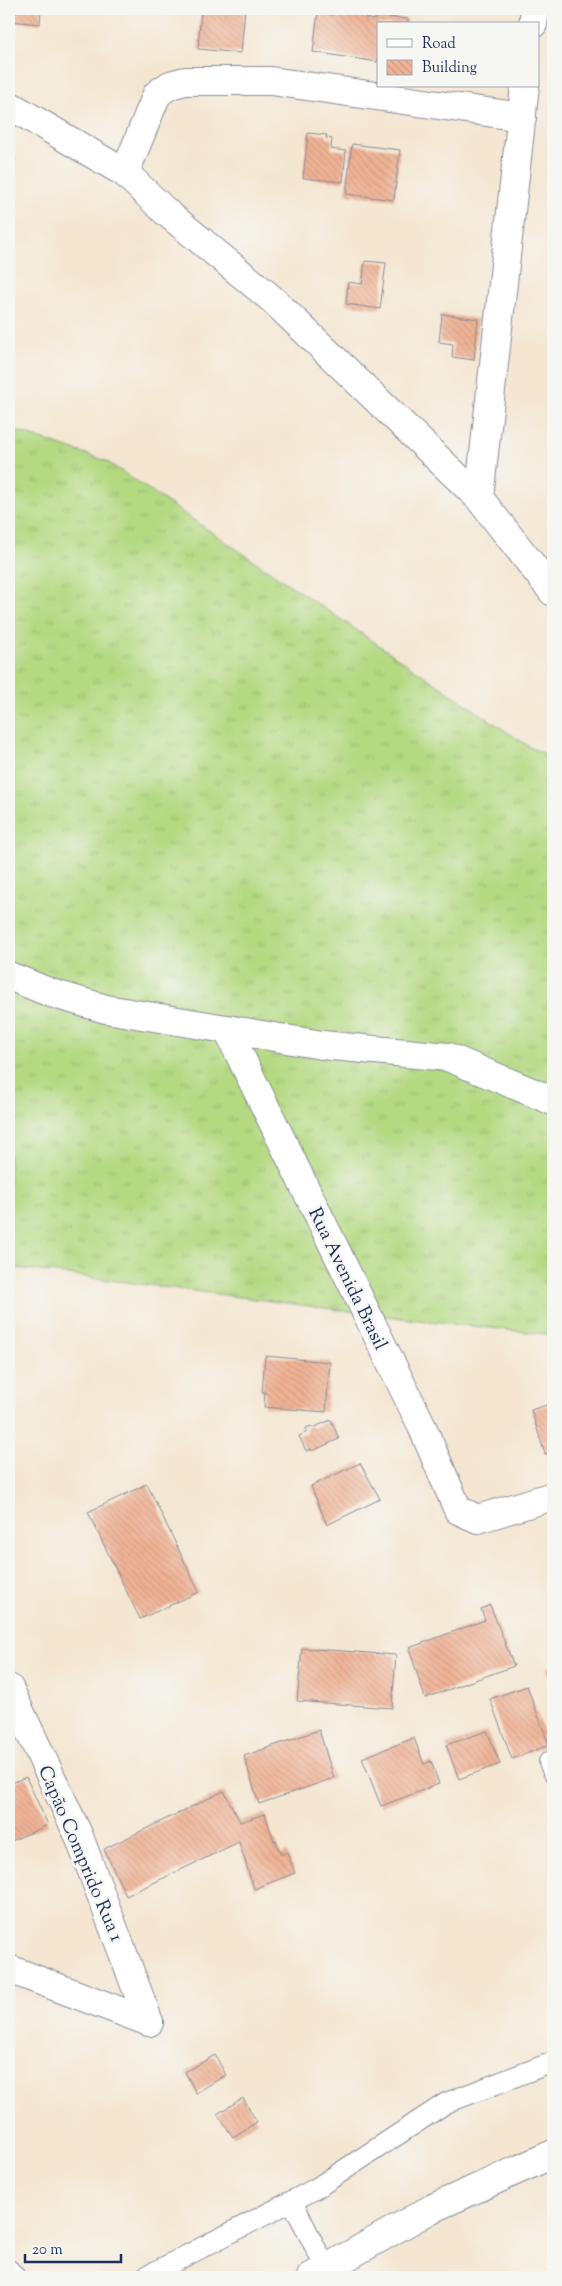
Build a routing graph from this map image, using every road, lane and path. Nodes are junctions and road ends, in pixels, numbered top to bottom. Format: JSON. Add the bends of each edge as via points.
{"nodes":[{"id":1,"x":535,"y":9,"type":"edge"},
{"id":2,"x":533,"y":22,"type":"edge"},
{"id":3,"x":525,"y":88,"type":"edge"},
{"id":4,"x":9,"y":105,"type":"edge"},
{"id":5,"x":522,"y":117,"type":"junction"},
{"id":6,"x":125,"y":174,"type":"junction"},
{"id":7,"x":479,"y":498,"type":"junction"},
{"id":8,"x":553,"y":592,"type":"edge"},
{"id":9,"x":9,"y":976,"type":"edge"},
{"id":10,"x":227,"y":1029,"type":"junction"},
{"id":11,"x":553,"y":1101,"type":"edge"},
{"id":12,"x":553,"y":1496,"type":"edge"},
{"id":13,"x":9,"y":1688,"type":"edge"},
{"id":14,"x":9,"y":1969,"type":"edge"},
{"id":15,"x":553,"y":2062,"type":"edge"},
{"id":16,"x":553,"y":2154,"type":"edge"},
{"id":17,"x":292,"y":2201,"type":"junction"},
{"id":18,"x":9,"y":2270,"type":"edge"},
{"id":19,"x":319,"y":2273,"type":"edge"},
{"id":20,"x":15,"y":2277,"type":"edge"},
{"id":21,"x":145,"y":2277,"type":"edge"}],
"edges":[{"from":1,"to":2,"type":"street"},
{"from":3,"to":5,"type":"street"},
{"from":4,"to":6,"type":"street"},
{"from":5,"to":6,"type":"street","via":[[271,81],[185,81],[170,85],[158,94]]},
{"from":5,"to":7,"type":"street"},
{"from":6,"to":7,"type":"street","via":[[273,300]]},
{"from":7,"to":8,"type":"street"},
{"from":9,"to":10,"type":"street","via":[[106,1009]]},
{"from":10,"to":11,"type":"street","via":[[322,1045],[448,1057]]},
{"from":10,"to":12,"type":"street","name":"Rua Avenida Brasil","via":[[420,1422],[458,1510],[478,1519]]},
{"from":13,"to":14,"type":"street","name":"Capão Comprido Rua 1","via":[[78,1834],[150,2022]]},
{"from":15,"to":17,"type":"lane","via":[[446,2103]]},
{"from":16,"to":19,"type":"street","via":[[431,2208]]},
{"from":17,"to":19,"type":"lane"},
{"from":17,"to":21,"type":"lane"},
{"from":18,"to":20,"type":"lane"}]}
